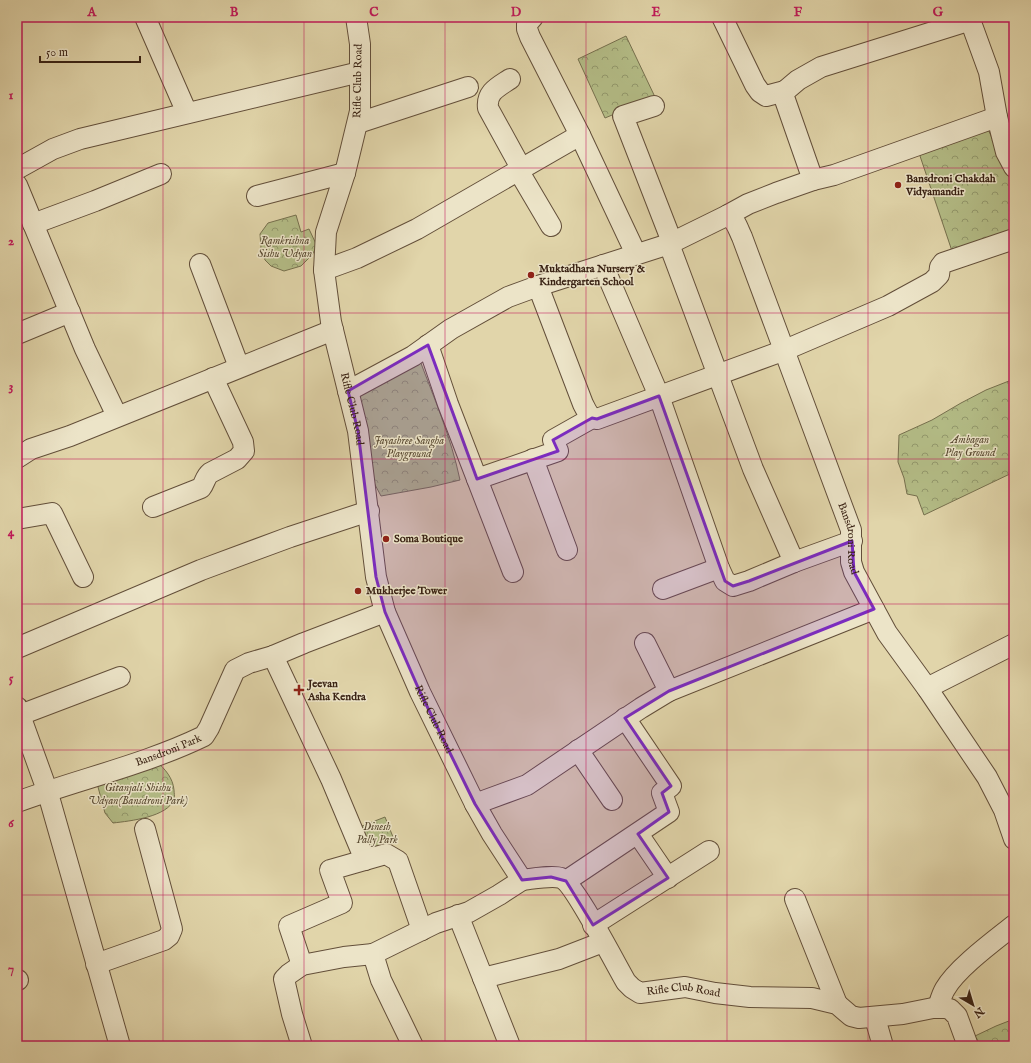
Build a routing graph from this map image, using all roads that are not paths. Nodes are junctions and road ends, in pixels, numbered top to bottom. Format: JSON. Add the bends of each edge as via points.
{"nodes":[{"id":1,"x":145,"y":17,"type":"edge"},
{"id":2,"x":356,"y":17,"type":"edge"},
{"id":3,"x":533,"y":17,"type":"edge"},
{"id":4,"x":722,"y":17,"type":"edge"},
{"id":5,"x":970,"y":19,"type":"edge"},
{"id":6,"x":360,"y":72,"type":"junction"},
{"id":7,"x":510,"y":78,"type":"dead end"},
{"id":8,"x":468,"y":87,"type":"dead end"},
{"id":9,"x":785,"y":91,"type":"junction"},
{"id":10,"x":654,"y":106,"type":"dead end"},
{"id":11,"x":187,"y":113,"type":"junction"},
{"id":12,"x":997,"y":117,"type":"junction"},
{"id":13,"x":358,"y":123,"type":"junction"},
{"id":14,"x":580,"y":134,"type":"junction"},
{"id":15,"x":1014,"y":167,"type":"edge"},
{"id":16,"x":17,"y":169,"type":"edge"},
{"id":17,"x":520,"y":169,"type":"junction"},
{"id":18,"x":345,"y":173,"type":"junction"},
{"id":19,"x":162,"y":174,"type":"dead end"},
{"id":20,"x":814,"y":180,"type":"junction"},
{"id":21,"x":17,"y":185,"type":"edge"},
{"id":22,"x":257,"y":196,"type":"dead end"},
{"id":23,"x":728,"y":216,"type":"junction"},
{"id":24,"x":33,"y":224,"type":"junction"},
{"id":25,"x":551,"y":226,"type":"dead end"},
{"id":26,"x":1014,"y":239,"type":"edge"},
{"id":27,"x":670,"y":243,"type":"junction"},
{"id":28,"x":636,"y":254,"type":"junction"},
{"id":29,"x":200,"y":264,"type":"dead end"},
{"id":30,"x":603,"y":265,"type":"junction"},
{"id":31,"x":324,"y":270,"type":"junction"},
{"id":32,"x":538,"y":286,"type":"junction"},
{"id":33,"x":70,"y":312,"type":"junction"},
{"id":34,"x":333,"y":330,"type":"junction"},
{"id":35,"x":17,"y":334,"type":"edge"},
{"id":36,"x":428,"y":345,"type":"junction"},
{"id":37,"x":784,"y":350,"type":"junction"},
{"id":38,"x":239,"y":367,"type":"junction"},
{"id":39,"x":718,"y":374,"type":"junction"},
{"id":40,"x":213,"y":378,"type":"junction"},
{"id":41,"x":348,"y":391,"type":"junction"},
{"id":42,"x":659,"y":396,"type":"junction"},
{"id":43,"x":117,"y":416,"type":"junction"},
{"id":44,"x":592,"y":418,"type":"junction"},
{"id":45,"x":17,"y":458,"type":"edge"},
{"id":46,"x":533,"y":460,"type":"junction"},
{"id":47,"x":477,"y":479,"type":"junction"},
{"id":48,"x":153,"y":507,"type":"dead end"},
{"id":49,"x":369,"y":511,"type":"junction"},
{"id":50,"x":17,"y":519,"type":"edge"},
{"id":51,"x":852,"y":541,"type":"junction"},
{"id":52,"x":567,"y":550,"type":"dead end"},
{"id":53,"x":794,"y":562,"type":"junction"},
{"id":54,"x":719,"y":568,"type":"junction"},
{"id":55,"x":513,"y":572,"type":"dead end"},
{"id":56,"x":83,"y":577,"type":"dead end"},
{"id":57,"x":663,"y":588,"type":"dead end"},
{"id":58,"x":874,"y":609,"type":"junction"},
{"id":59,"x":385,"y":612,"type":"junction"},
{"id":60,"x":645,"y":643,"type":"dead end"},
{"id":61,"x":1014,"y":644,"type":"edge"},
{"id":62,"x":17,"y":648,"type":"edge"},
{"id":63,"x":273,"y":656,"type":"junction"},
{"id":64,"x":120,"y":677,"type":"dead end"},
{"id":65,"x":927,"y":688,"type":"junction"},
{"id":66,"x":669,"y":691,"type":"junction"},
{"id":67,"x":625,"y":718,"type":"junction"},
{"id":68,"x":20,"y":721,"type":"edge"},
{"id":69,"x":578,"y":750,"type":"junction"},
{"id":70,"x":46,"y":791,"type":"junction"},
{"id":71,"x":612,"y":800,"type":"dead end"},
{"id":72,"x":17,"y":802,"type":"edge"},
{"id":73,"x":475,"y":804,"type":"junction"},
{"id":74,"x":1010,"y":815,"type":"edge"},
{"id":75,"x":145,"y":829,"type":"dead end"},
{"id":76,"x":638,"y":834,"type":"junction"},
{"id":77,"x":1014,"y":839,"type":"edge"},
{"id":78,"x":709,"y":851,"type":"dead end"},
{"id":79,"x":365,"y":860,"type":"junction"},
{"id":80,"x":668,"y":878,"type":"junction"},
{"id":81,"x":522,"y":880,"type":"junction"},
{"id":82,"x":566,"y":881,"type":"junction"},
{"id":83,"x":795,"y":900,"type":"dead end"},
{"id":84,"x":458,"y":915,"type":"junction"},
{"id":85,"x":593,"y":925,"type":"junction"},
{"id":86,"x":1014,"y":925,"type":"edge"},
{"id":87,"x":422,"y":930,"type":"junction"},
{"id":88,"x":603,"y":942,"type":"junction"},
{"id":89,"x":372,"y":954,"type":"junction"},
{"id":90,"x":96,"y":964,"type":"junction"},
{"id":91,"x":302,"y":966,"type":"junction"},
{"id":92,"x":483,"y":978,"type":"junction"},
{"id":93,"x":837,"y":1004,"type":"junction"},
{"id":94,"x":938,"y":1007,"type":"junction"},
{"id":95,"x":875,"y":1018,"type":"junction"},
{"id":96,"x":120,"y":1046,"type":"edge"},
{"id":97,"x":302,"y":1046,"type":"edge"},
{"id":98,"x":413,"y":1046,"type":"edge"},
{"id":99,"x":510,"y":1046,"type":"edge"},
{"id":100,"x":883,"y":1046,"type":"edge"},
{"id":101,"x":968,"y":1046,"type":"edge"}],
"edges":[{"from":1,"to":11,"type":"street"},
{"from":2,"to":6,"type":"street","name":"Rifle Club Road","via":[[360,44]]},
{"from":3,"to":14,"type":"street","via":[[527,24],[530,37]]},
{"from":4,"to":9,"type":"street","via":[[760,92],[766,96]]},
{"from":5,"to":9,"type":"street","via":[[821,67]]},
{"from":5,"to":12,"type":"street","via":[[989,72]]},
{"from":6,"to":11,"type":"street"},
{"from":6,"to":13,"type":"street","name":"Rifle Club Road"},
{"from":7,"to":17,"type":"street","via":[[490,93],[488,108]]},
{"from":8,"to":13,"type":"street"},
{"from":9,"to":20,"type":"street","via":[[784,97]]},
{"from":10,"to":27,"type":"street","via":[[623,116]]},
{"from":11,"to":16,"type":"street","via":[[80,139],[53,149]]},
{"from":12,"to":15,"type":"street","via":[[1006,152]]},
{"from":12,"to":20,"type":"street"},
{"from":13,"to":18,"type":"street","name":"Rifle Club Road"},
{"from":14,"to":17,"type":"street"},
{"from":14,"to":28,"type":"street"},
{"from":17,"to":25,"type":"street"},
{"from":17,"to":31,"type":"street","via":[[417,229],[357,258]]},
{"from":18,"to":22,"type":"street"},
{"from":18,"to":31,"type":"street","name":"Rifle Club Road","via":[[326,232]]},
{"from":19,"to":24,"type":"street"},
{"from":20,"to":23,"type":"street","via":[[755,202]]},
{"from":21,"to":24,"type":"street"},
{"from":23,"to":27,"type":"street"},
{"from":23,"to":37,"type":"street","name":"Bansdroni Road","via":[[736,223],[742,237]]},
{"from":24,"to":33,"type":"street"},
{"from":26,"to":37,"type":"street","via":[[943,263],[939,276],[922,288],[888,306]]},
{"from":27,"to":28,"type":"street"},
{"from":27,"to":39,"type":"street"},
{"from":28,"to":30,"type":"street"},
{"from":29,"to":38,"type":"street"},
{"from":30,"to":32,"type":"street"},
{"from":30,"to":42,"type":"street"},
{"from":31,"to":34,"type":"street","name":"Rifle Club Road"},
{"from":32,"to":36,"type":"street","via":[[508,297]]},
{"from":32,"to":44,"type":"street","via":[[583,404]]},
{"from":33,"to":35,"type":"street"},
{"from":33,"to":43,"type":"street"},
{"from":34,"to":38,"type":"street"},
{"from":34,"to":41,"type":"street","name":"Rifle Club Road"},
{"from":36,"to":41,"type":"street","via":[[413,356]]},
{"from":36,"to":47,"type":"street"},
{"from":37,"to":39,"type":"street"},
{"from":37,"to":51,"type":"street","name":"Bansdroni Road","via":[[851,530]]},
{"from":38,"to":40,"type":"street"},
{"from":39,"to":42,"type":"street"},
{"from":39,"to":53,"type":"street","via":[[753,469]]},
{"from":40,"to":43,"type":"street"},
{"from":40,"to":48,"type":"street","via":[[243,442],[244,451],[238,459],[210,473],[201,488]]},
{"from":41,"to":49,"type":"street","name":"Rifle Club Road","via":[[358,431]]},
{"from":42,"to":44,"type":"street","via":[[596,419]]},
{"from":42,"to":54,"type":"street"},
{"from":43,"to":45,"type":"street","via":[[31,449]]},
{"from":44,"to":46,"type":"street","via":[[552,440],[558,451]]},
{"from":46,"to":47,"type":"street"},
{"from":46,"to":52,"type":"street"},
{"from":47,"to":55,"type":"street"},
{"from":49,"to":59,"type":"street","name":"Rifle Club Road","via":[[376,577]]},
{"from":49,"to":62,"type":"street","via":[[201,570]]},
{"from":50,"to":56,"type":"street","via":[[52,513]]},
{"from":51,"to":53,"type":"street"},
{"from":51,"to":58,"type":"street","name":"Bansdroni Road","via":[[851,562],[854,572]]},
{"from":53,"to":54,"type":"street","via":[[733,586],[725,581]]},
{"from":54,"to":57,"type":"street"},
{"from":58,"to":65,"type":"street","name":"Bansdroni Road","via":[[887,633]]},
{"from":58,"to":66,"type":"street"},
{"from":59,"to":63,"type":"street","name":"Bansdroni Park"},
{"from":59,"to":73,"type":"street","name":"Rifle Club Road","via":[[420,692]]},
{"from":60,"to":66,"type":"street"},
{"from":61,"to":65,"type":"street"},
{"from":63,"to":70,"type":"street","name":"Bansdroni Park","via":[[235,670],[204,736],[145,760]]},
{"from":63,"to":79,"type":"street","via":[[331,779]]},
{"from":64,"to":68,"type":"street"},
{"from":65,"to":74,"type":"street","name":"Bansdroni Road","via":[[987,777],[1004,810]]},
{"from":66,"to":67,"type":"street"},
{"from":67,"to":69,"type":"street"},
{"from":67,"to":76,"type":"street","via":[[671,786],[662,793],[669,812]]},
{"from":68,"to":70,"type":"street"},
{"from":69,"to":71,"type":"street"},
{"from":69,"to":73,"type":"street","via":[[527,785]]},
{"from":70,"to":72,"type":"street","name":"Bansdroni Park"},
{"from":70,"to":90,"type":"street"},
{"from":73,"to":81,"type":"street","name":"Rifle Club Road"},
{"from":74,"to":77,"type":"street","name":"Bansdroni Road"},
{"from":75,"to":90,"type":"street","via":[[172,929],[164,940]]},
{"from":76,"to":80,"type":"street"},
{"from":76,"to":82,"type":"street"},
{"from":78,"to":80,"type":"street"},
{"from":79,"to":87,"type":"street","via":[[386,854],[398,861]]},
{"from":79,"to":91,"type":"street","via":[[330,870],[342,904],[289,926]]},
{"from":80,"to":85,"type":"street"},
{"from":81,"to":82,"type":"street","via":[[551,877]]},
{"from":81,"to":84,"type":"street","via":[[469,912]]},
{"from":82,"to":85,"type":"street","name":"Rifle Club Road"},
{"from":83,"to":93,"type":"street"},
{"from":84,"to":87,"type":"street"},
{"from":84,"to":92,"type":"street"},
{"from":85,"to":88,"type":"street","name":"Rifle Club Road"},
{"from":86,"to":94,"type":"street","via":[[952,979]]},
{"from":87,"to":89,"type":"street"},
{"from":88,"to":92,"type":"street","via":[[559,959]]},
{"from":88,"to":93,"type":"street","name":"Rifle Club Road","via":[[626,982],[640,993],[685,987],[750,997],[812,998]]},
{"from":89,"to":91,"type":"street"},
{"from":89,"to":98,"type":"street","via":[[381,980]]},
{"from":90,"to":96,"type":"street"},
{"from":91,"to":97,"type":"street","via":[[284,979]]},
{"from":92,"to":99,"type":"street"},
{"from":93,"to":95,"type":"street","name":"Rifle Club Road","via":[[851,1016]]},
{"from":94,"to":95,"type":"street","name":"Rifle Club Road"},
{"from":94,"to":101,"type":"street","via":[[950,1009],[957,1016]]},
{"from":95,"to":100,"type":"street"}]}
